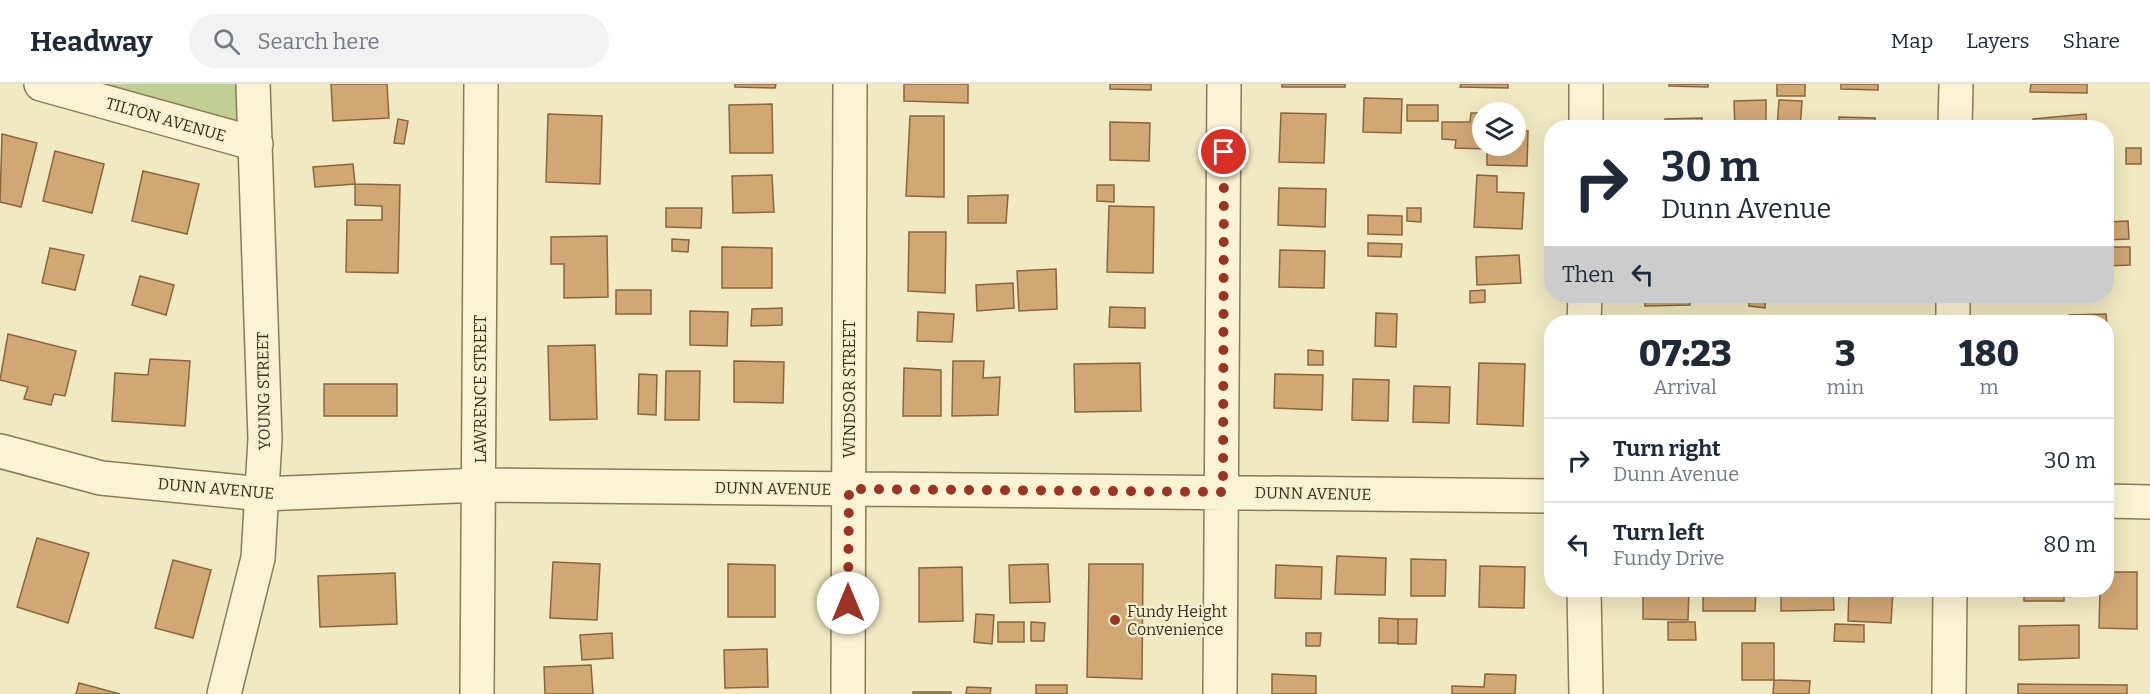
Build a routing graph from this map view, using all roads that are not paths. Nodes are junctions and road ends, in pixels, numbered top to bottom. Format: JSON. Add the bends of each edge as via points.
{"nodes":[{"id":1,"x":41,"y":84,"type":"edge"},
{"id":2,"x":254,"y":84,"type":"edge"},
{"id":3,"x":481,"y":84,"type":"edge"},
{"id":4,"x":850,"y":84,"type":"edge"},
{"id":5,"x":1224,"y":84,"type":"edge"},
{"id":6,"x":1586,"y":84,"type":"edge"},
{"id":7,"x":1956,"y":84,"type":"edge"},
{"id":8,"x":1586,"y":120,"type":"edge"},
{"id":9,"x":1955,"y":120,"type":"edge"},
{"id":10,"x":256,"y":144,"type":"junction"},
{"id":11,"x":0,"y":451,"type":"edge"},
{"id":12,"x":480,"y":485,"type":"junction"},
{"id":13,"x":849,"y":489,"type":"junction"},
{"id":14,"x":1223,"y":492,"type":"junction"},
{"id":15,"x":263,"y":494,"type":"junction"},
{"id":16,"x":1544,"y":496,"type":"edge"},
{"id":17,"x":2114,"y":501,"type":"edge"},
{"id":18,"x":2150,"y":502,"type":"edge"},
{"id":19,"x":1584,"y":597,"type":"edge"},
{"id":20,"x":1950,"y":597,"type":"edge"},
{"id":21,"x":224,"y":694,"type":"edge"},
{"id":22,"x":477,"y":694,"type":"edge"},
{"id":23,"x":848,"y":694,"type":"edge"},
{"id":24,"x":1220,"y":694,"type":"edge"},
{"id":25,"x":1586,"y":694,"type":"edge"},
{"id":26,"x":1949,"y":694,"type":"edge"}],
"edges":[{"from":1,"to":10,"type":"street","name":"TILTON AVENUE"},
{"from":2,"to":10,"type":"street","name":"YOUNG STREET"},
{"from":3,"to":12,"type":"street","name":"LAWRENCE STREET"},
{"from":4,"to":13,"type":"street","name":"WINDSOR STREET"},
{"from":5,"to":14,"type":"street"},
{"from":6,"to":8,"type":"street"},
{"from":7,"to":9,"type":"street"},
{"from":10,"to":15,"type":"street","name":"YOUNG STREET","via":[[265,439]]},
{"from":11,"to":15,"type":"street","name":"DUNN AVENUE","via":[[101,478]]},
{"from":12,"to":13,"type":"street","name":"DUNN AVENUE"},
{"from":12,"to":15,"type":"street","name":"DUNN AVENUE"},
{"from":12,"to":22,"type":"street","name":"LAWRENCE STREET"},
{"from":13,"to":14,"type":"street","name":"DUNN AVENUE"},
{"from":13,"to":23,"type":"street","name":"WINDSOR STREET"},
{"from":14,"to":16,"type":"street","name":"DUNN AVENUE"},
{"from":14,"to":24,"type":"street"},
{"from":15,"to":21,"type":"street","name":"YOUNG STREET","via":[[258,558]]},
{"from":17,"to":18,"type":"street"},
{"from":19,"to":25,"type":"street"},
{"from":20,"to":26,"type":"street"}]}
